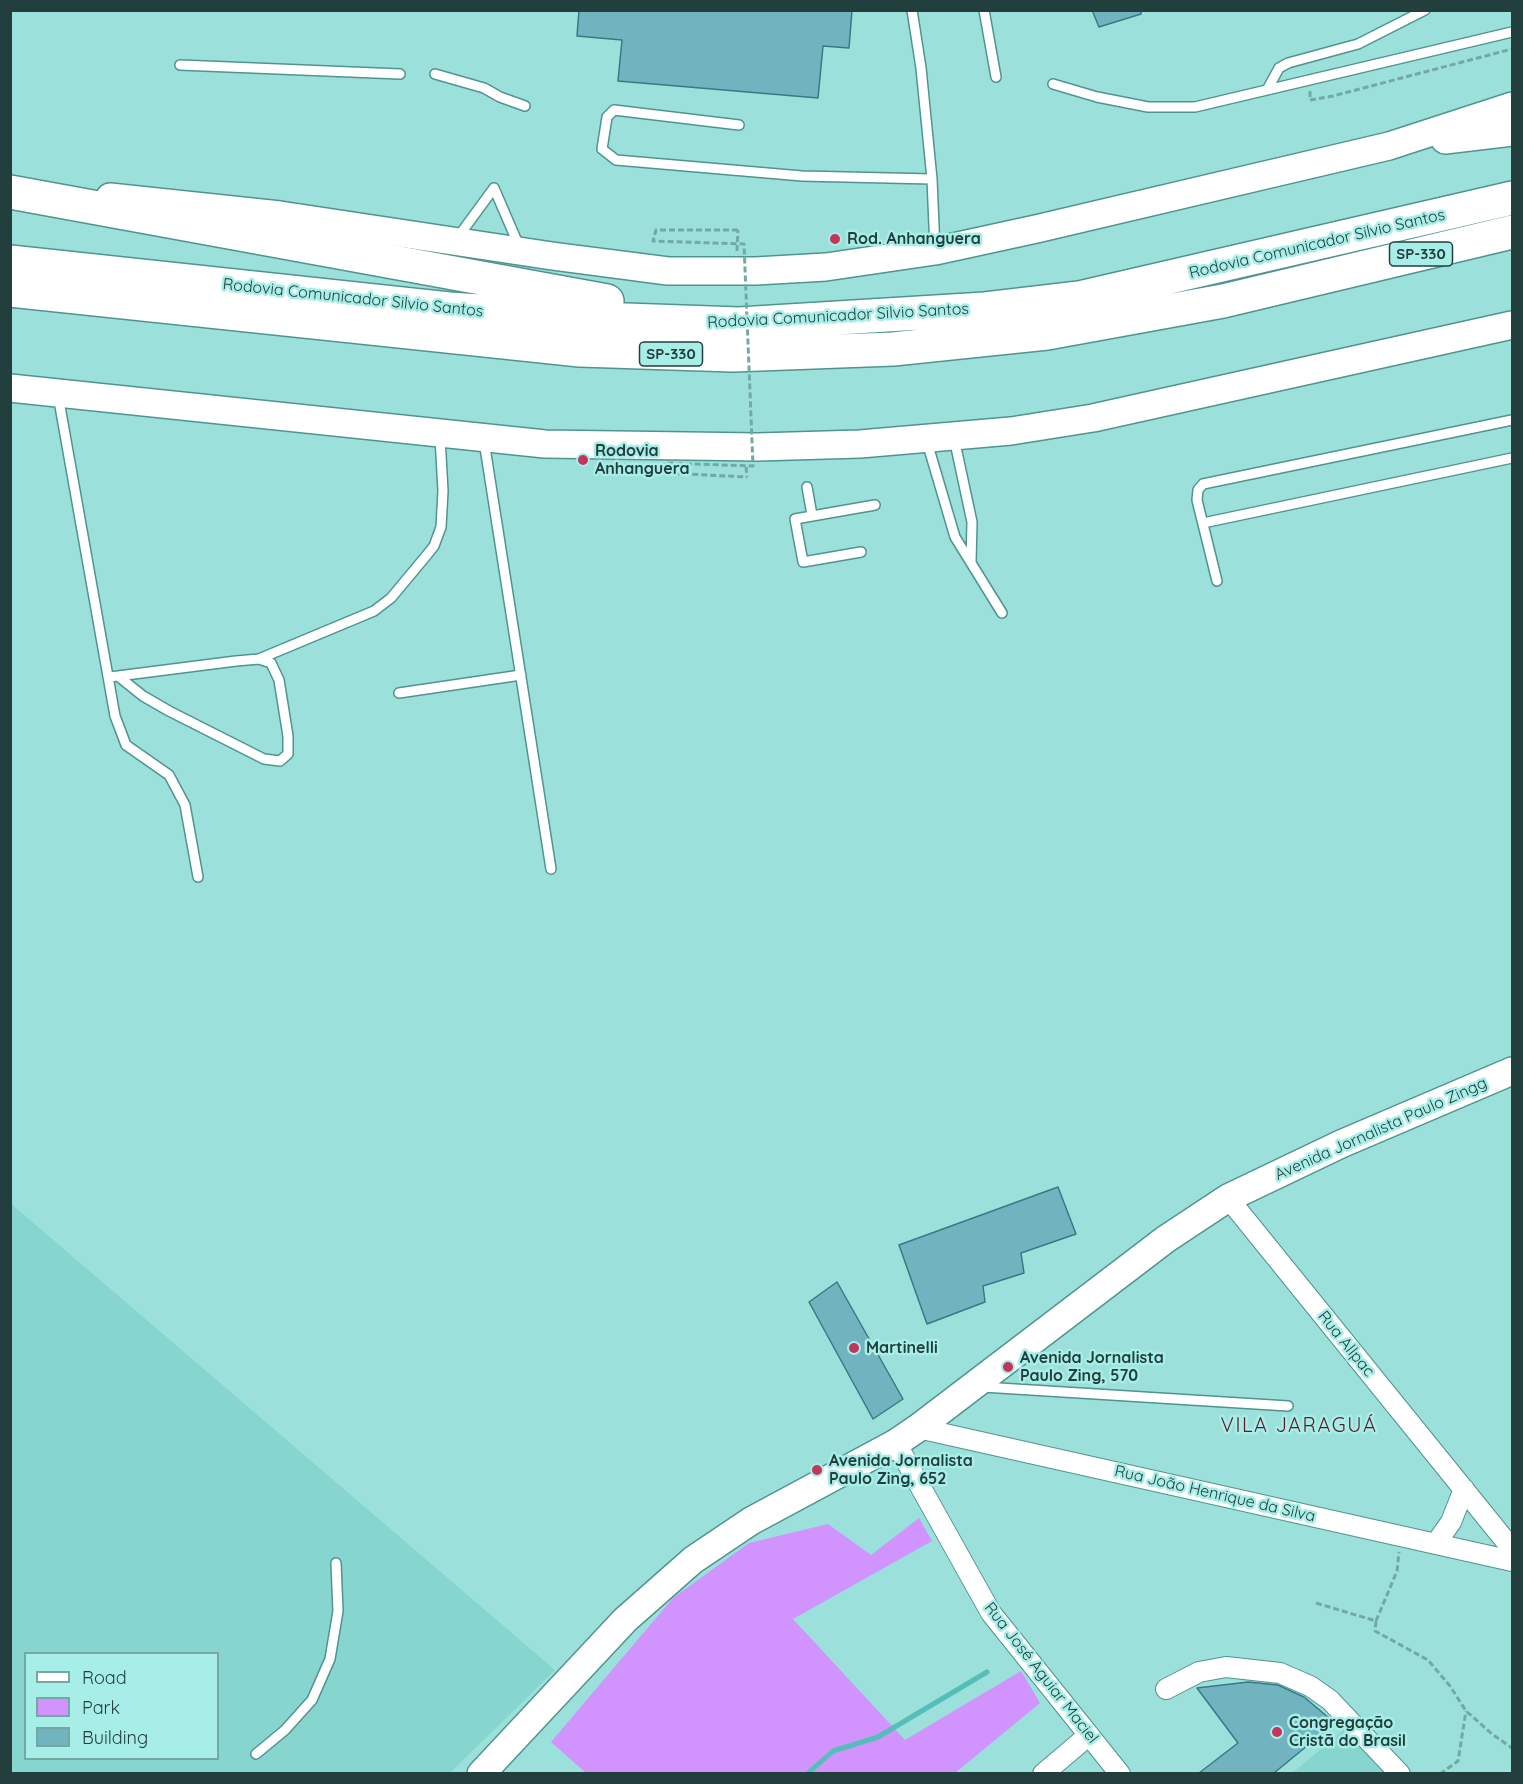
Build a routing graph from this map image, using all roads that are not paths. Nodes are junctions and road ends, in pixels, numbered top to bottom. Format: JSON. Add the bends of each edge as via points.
{"nodes":[{"id":1,"x":912,"y":10,"type":"edge"},
{"id":2,"x":984,"y":10,"type":"edge"},
{"id":3,"x":1425,"y":10,"type":"edge"},
{"id":4,"x":1512,"y":32,"type":"edge"},
{"id":5,"x":180,"y":65,"type":"dead end"},
{"id":6,"x":400,"y":74,"type":"dead end"},
{"id":7,"x":435,"y":74,"type":"dead end"},
{"id":8,"x":996,"y":77,"type":"dead end"},
{"id":9,"x":1053,"y":84,"type":"dead end"},
{"id":10,"x":1267,"y":90,"type":"junction"},
{"id":11,"x":525,"y":106,"type":"dead end"},
{"id":12,"x":1512,"y":106,"type":"edge"},
{"id":13,"x":739,"y":125,"type":"dead end"},
{"id":14,"x":1512,"y":132,"type":"edge"},
{"id":15,"x":1389,"y":146,"type":"junction"},
{"id":16,"x":932,"y":179,"type":"junction"},
{"id":17,"x":10,"y":191,"type":"edge"},
{"id":18,"x":1512,"y":198,"type":"edge"},
{"id":19,"x":1512,"y":232,"type":"edge"},
{"id":20,"x":456,"y":240,"type":"junction"},
{"id":21,"x":1512,"y":249,"type":"edge"},
{"id":22,"x":521,"y":251,"type":"junction"},
{"id":23,"x":935,"y":251,"type":"junction"},
{"id":24,"x":10,"y":262,"type":"edge"},
{"id":25,"x":1329,"y":276,"type":"junction"},
{"id":26,"x":10,"y":290,"type":"edge"},
{"id":27,"x":739,"y":324,"type":"junction"},
{"id":28,"x":1512,"y":325,"type":"edge"},
{"id":29,"x":10,"y":388,"type":"edge"},
{"id":30,"x":57,"y":393,"type":"junction"},
{"id":31,"x":1512,"y":420,"type":"edge"},
{"id":32,"x":440,"y":434,"type":"junction"},
{"id":33,"x":954,"y":437,"type":"junction"},
{"id":34,"x":483,"y":438,"type":"junction"},
{"id":35,"x":926,"y":440,"type":"junction"},
{"id":36,"x":1512,"y":458,"type":"edge"},
{"id":37,"x":807,"y":487,"type":"dead end"},
{"id":38,"x":874,"y":505,"type":"dead end"},
{"id":39,"x":812,"y":516,"type":"junction"},
{"id":40,"x":1203,"y":523,"type":"junction"},
{"id":41,"x":861,"y":552,"type":"dead end"},
{"id":42,"x":971,"y":563,"type":"junction"},
{"id":43,"x":1217,"y":581,"type":"dead end"},
{"id":44,"x":1002,"y":613,"type":"dead end"},
{"id":45,"x":258,"y":659,"type":"junction"},
{"id":46,"x":521,"y":675,"type":"junction"},
{"id":47,"x":113,"y":676,"type":"junction"},
{"id":48,"x":399,"y":693,"type":"dead end"},
{"id":49,"x":551,"y":869,"type":"dead end"},
{"id":50,"x":198,"y":877,"type":"dead end"},
{"id":51,"x":1512,"y":1071,"type":"edge"},
{"id":52,"x":1228,"y":1198,"type":"junction"},
{"id":53,"x":974,"y":1386,"type":"junction"},
{"id":54,"x":1288,"y":1406,"type":"dead end"},
{"id":55,"x":918,"y":1428,"type":"junction"},
{"id":56,"x":896,"y":1443,"type":"junction"},
{"id":57,"x":1464,"y":1489,"type":"junction"},
{"id":58,"x":1436,"y":1543,"type":"junction"},
{"id":59,"x":1512,"y":1549,"type":"edge"},
{"id":60,"x":1512,"y":1561,"type":"edge"},
{"id":61,"x":336,"y":1563,"type":"dead end"},
{"id":62,"x":1166,"y":1689,"type":"dead end"},
{"id":63,"x":1089,"y":1735,"type":"junction"},
{"id":64,"x":256,"y":1754,"type":"dead end"},
{"id":65,"x":480,"y":1773,"type":"edge"},
{"id":66,"x":1043,"y":1773,"type":"edge"},
{"id":67,"x":1120,"y":1773,"type":"edge"},
{"id":68,"x":1400,"y":1773,"type":"edge"}],
"edges":[{"from":1,"to":16,"type":"lane"},
{"from":2,"to":8,"type":"lane"},
{"from":3,"to":10,"type":"lane","via":[[1358,44],[1288,63],[1279,68]]},
{"from":4,"to":10,"type":"lane"},
{"from":5,"to":6,"type":"lane"},
{"from":7,"to":11,"type":"lane","via":[[484,88]]},
{"from":9,"to":10,"type":"lane","via":[[1148,107],[1195,107]]},
{"from":12,"to":15,"type":"main road"},
{"from":13,"to":16,"type":"lane","via":[[614,110],[608,117],[603,149],[616,160],[802,176]]},
{"from":14,"to":15,"type":"main road"},
{"from":15,"to":23,"type":"main road"},
{"from":16,"to":23,"type":"lane"},
{"from":17,"to":20,"type":"main road","via":[[182,203]]},
{"from":17,"to":27,"type":"highway"},
{"from":18,"to":27,"type":"highway","name":"Rodovia Comunicador Silvio Santos","number":"SP-330","via":[[1079,298],[985,309]]},
{"from":19,"to":25,"type":"highway","name":"Rodovia Comunicador Silvio Santos","number":"SP-330"},
{"from":20,"to":22,"type":"main road"},
{"from":20,"to":22,"type":"lane","via":[[494,188]]},
{"from":21,"to":25,"type":"highway"},
{"from":22,"to":23,"type":"main road","via":[[668,271],[756,271],[832,266]]},
{"from":24,"to":27,"type":"highway","name":"Rodovia Comunicador Silvio Santos","number":"SP-330","via":[[449,309]]},
{"from":25,"to":26,"type":"highway","name":"Rodovia Comunicador Silvio Santos","number":"SP-330","via":[[1223,301],[1047,333],[893,349],[733,354],[580,350]]},
{"from":28,"to":33,"type":"main road","via":[[1093,418]]},
{"from":29,"to":30,"type":"main road"},
{"from":30,"to":32,"type":"main road"},
{"from":30,"to":47,"type":"lane"},
{"from":31,"to":40,"type":"lane","via":[[1203,484],[1197,495]]},
{"from":32,"to":34,"type":"main road"},
{"from":32,"to":45,"type":"lane","via":[[441,527],[426,556],[391,598],[374,611]]},
{"from":33,"to":35,"type":"main road"},
{"from":33,"to":42,"type":"lane","via":[[972,522]]},
{"from":34,"to":35,"type":"main road","via":[[584,446],[745,447]]},
{"from":34,"to":46,"type":"lane"},
{"from":35,"to":42,"type":"lane","via":[[956,537]]},
{"from":36,"to":40,"type":"lane"},
{"from":37,"to":39,"type":"lane"},
{"from":38,"to":39,"type":"lane"},
{"from":39,"to":41,"type":"lane","via":[[795,519],[803,562]]},
{"from":40,"to":43,"type":"lane"},
{"from":42,"to":44,"type":"lane"},
{"from":45,"to":47,"type":"lane"},
{"from":45,"to":47,"type":"lane","via":[[271,663],[279,680],[288,736],[288,754],[280,761],[264,759],[169,711]]},
{"from":46,"to":48,"type":"lane"},
{"from":46,"to":49,"type":"lane"},
{"from":47,"to":50,"type":"lane","via":[[115,716],[126,745],[169,775],[185,805]]},
{"from":51,"to":52,"type":"main road","name":"Avenida Jornalista Paulo Zingg","via":[[1341,1143]]},
{"from":52,"to":53,"type":"main road","name":"Avenida Jornalista Paulo Zingg","via":[[1166,1239]]},
{"from":52,"to":57,"type":"street","name":"Rua Allpac"},
{"from":53,"to":54,"type":"lane"},
{"from":53,"to":55,"type":"main road","name":"Avenida Jornalista Paulo Zingg"},
{"from":55,"to":56,"type":"main road","name":"Avenida Jornalista Paulo Zingg"},
{"from":55,"to":58,"type":"street","name":"Rua João Henrique da Silva"},
{"from":56,"to":63,"type":"street","name":"Rua José Aguiar Maciel","via":[[992,1613]]},
{"from":56,"to":65,"type":"main road","name":"Avenida Jornalista Paulo Zingg","via":[[751,1521],[693,1560],[625,1620]]},
{"from":57,"to":58,"type":"street","via":[[1451,1522]]},
{"from":57,"to":59,"type":"street","name":"Rua Allpac"},
{"from":58,"to":60,"type":"street","name":"Rua João Henrique da Silva"},
{"from":61,"to":64,"type":"lane","via":[[338,1611],[330,1659],[312,1700]]},
{"from":62,"to":68,"type":"street","via":[[1198,1672],[1226,1667],[1280,1673],[1330,1700]]},
{"from":63,"to":66,"type":"street"},
{"from":63,"to":67,"type":"street","name":"Rua José Aguiar Maciel"}]}
